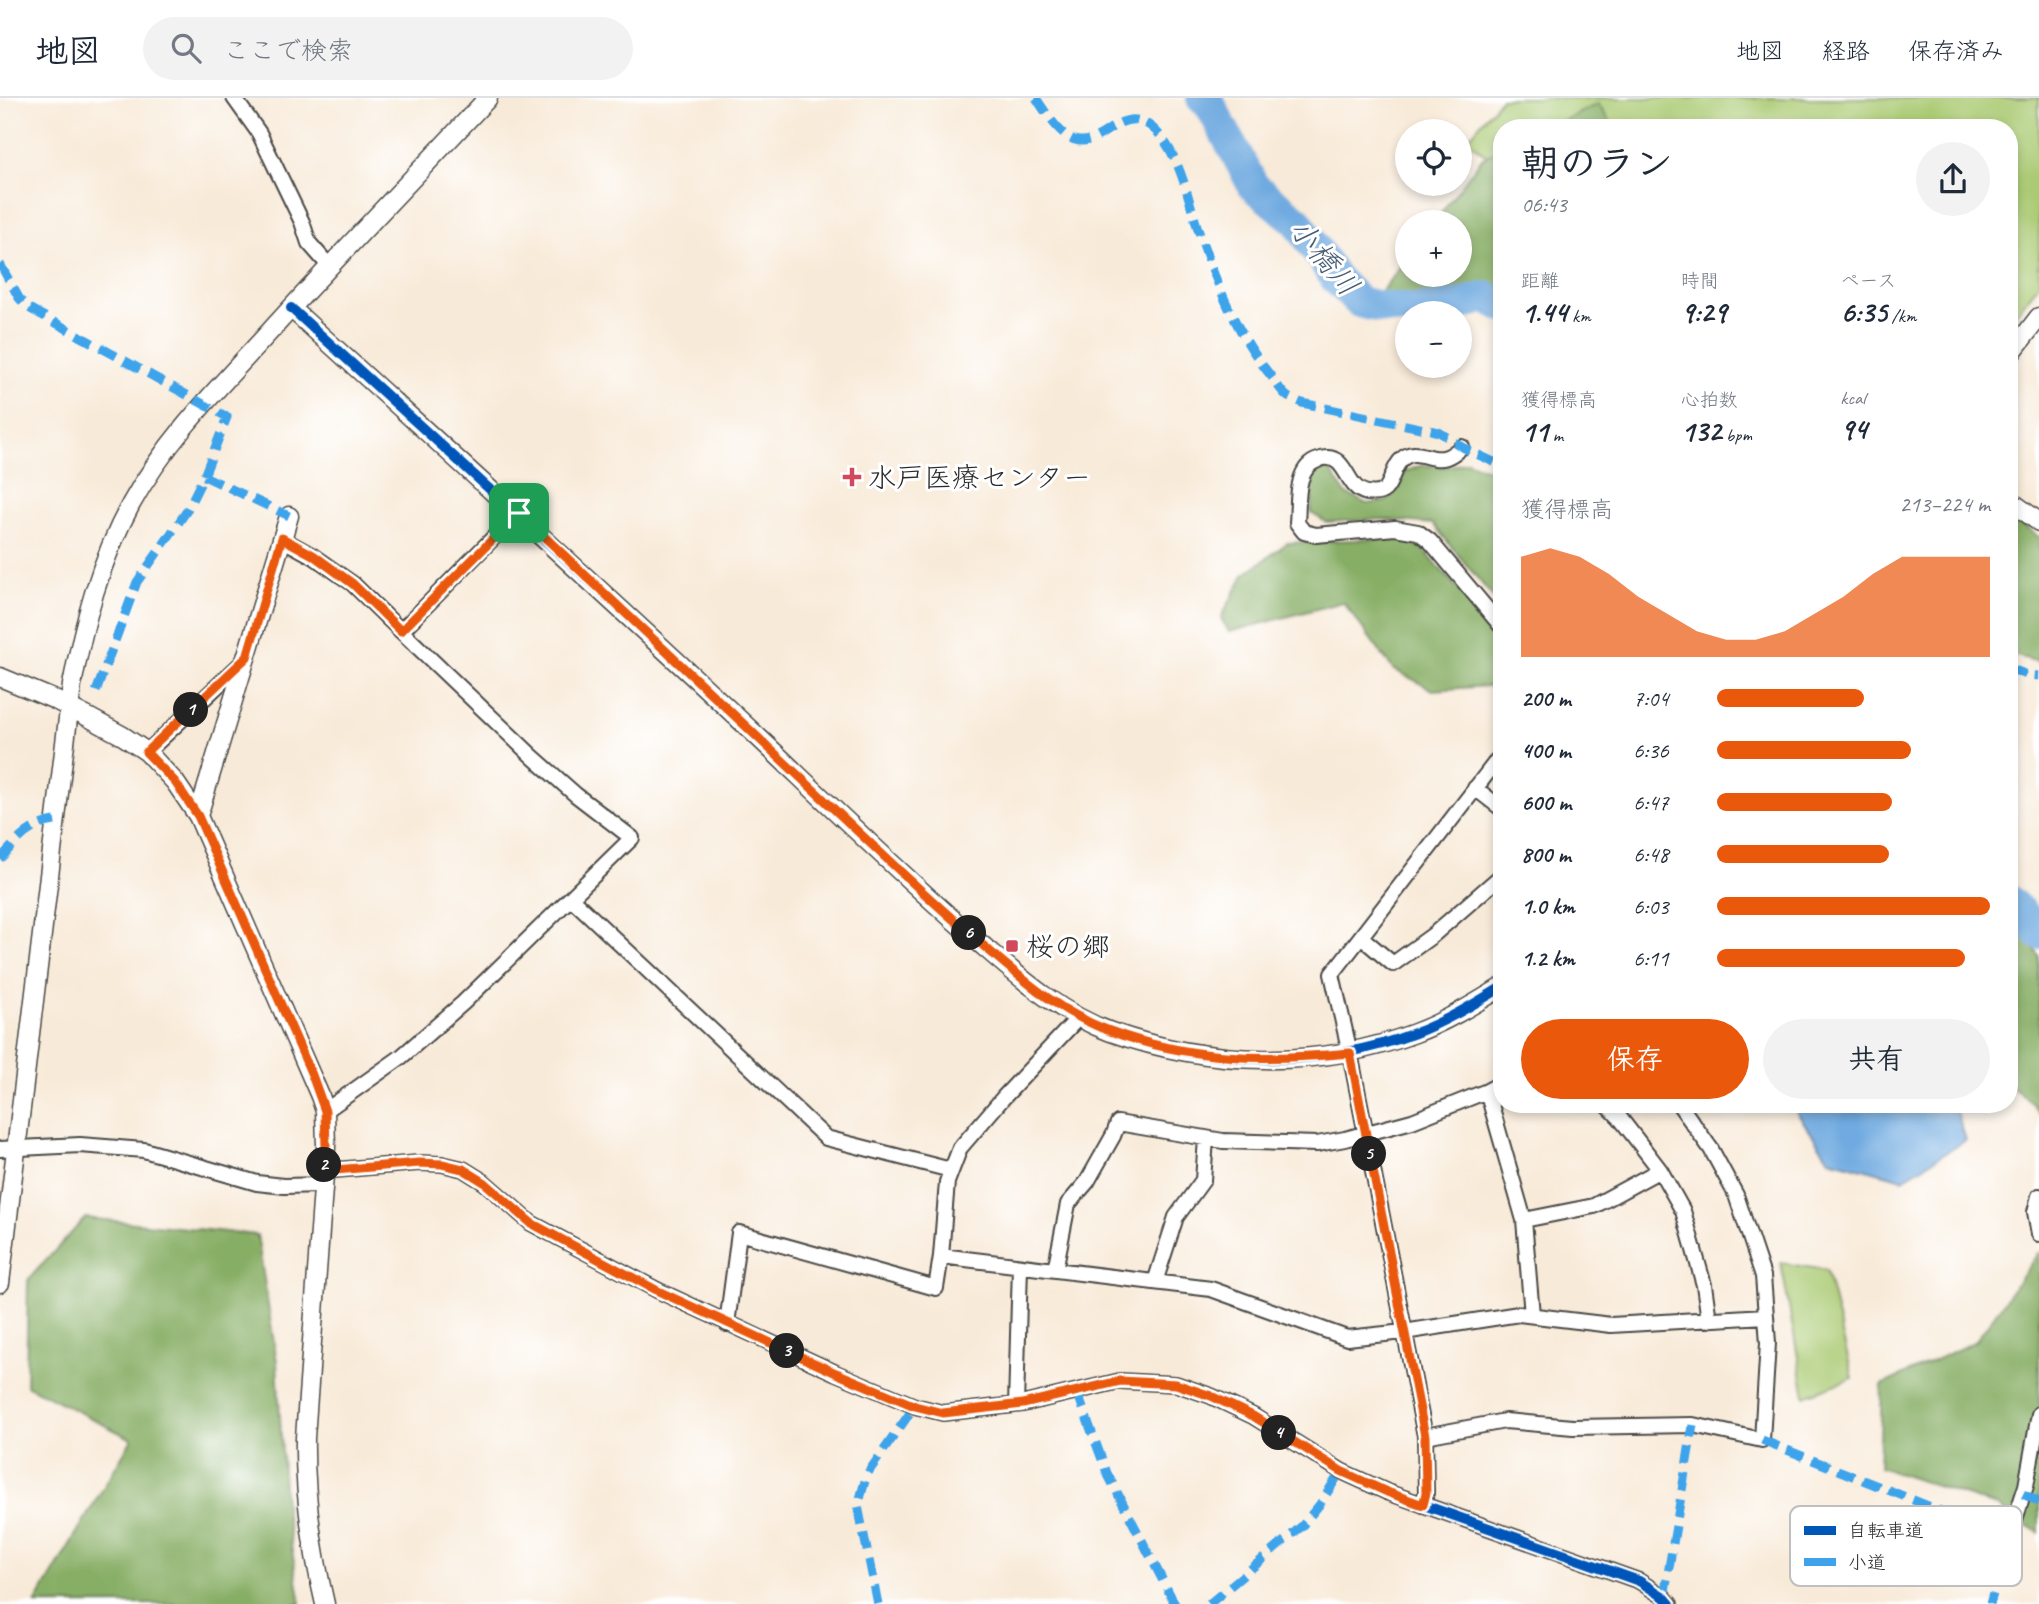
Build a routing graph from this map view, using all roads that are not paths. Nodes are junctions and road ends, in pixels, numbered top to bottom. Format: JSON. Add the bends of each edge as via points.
{"nodes":[{"id":1,"x":234,"y":98,"type":"edge"},
{"id":2,"x":488,"y":98,"type":"edge"},
{"id":3,"x":330,"y":267,"type":"junction"},
{"id":4,"x":291,"y":308,"type":"junction"},
{"id":5,"x":2039,"y":317,"type":"edge"},
{"id":6,"x":2018,"y":344,"type":"edge"},
{"id":7,"x":1462,"y":447,"type":"dead end"},
{"id":8,"x":2018,"y":507,"type":"edge"},
{"id":9,"x":519,"y":513,"type":"junction"},
{"id":10,"x":289,"y":516,"type":"dead end"},
{"id":11,"x":2039,"y":522,"type":"edge"},
{"id":12,"x":282,"y":538,"type":"junction"},
{"id":13,"x":1493,"y":616,"type":"edge"},
{"id":14,"x":401,"y":631,"type":"junction"},
{"id":15,"x":247,"y":657,"type":"junction"},
{"id":16,"x":0,"y":677,"type":"edge"},
{"id":17,"x":69,"y":709,"type":"junction"},
{"id":18,"x":146,"y":752,"type":"junction"},
{"id":19,"x":1493,"y":765,"type":"edge"},
{"id":20,"x":1475,"y":788,"type":"junction"},
{"id":21,"x":1493,"y":802,"type":"edge"},
{"id":22,"x":198,"y":816,"type":"junction"},
{"id":23,"x":1493,"y":883,"type":"edge"},
{"id":24,"x":571,"y":898,"type":"junction"},
{"id":25,"x":1360,"y":937,"type":"junction"},
{"id":26,"x":1493,"y":992,"type":"edge"},
{"id":27,"x":1079,"y":1017,"type":"junction"},
{"id":28,"x":1350,"y":1053,"type":"junction"},
{"id":29,"x":1493,"y":1088,"type":"edge"},
{"id":30,"x":1487,"y":1091,"type":"junction"},
{"id":31,"x":325,"y":1111,"type":"junction"},
{"id":32,"x":1493,"y":1112,"type":"edge"},
{"id":33,"x":1493,"y":1113,"type":"edge"},
{"id":34,"x":1615,"y":1113,"type":"edge"},
{"id":35,"x":1685,"y":1113,"type":"edge"},
{"id":36,"x":1366,"y":1134,"type":"junction"},
{"id":37,"x":1206,"y":1139,"type":"junction"},
{"id":38,"x":8,"y":1149,"type":"edge"},
{"id":39,"x":951,"y":1170,"type":"junction"},
{"id":40,"x":1660,"y":1170,"type":"junction"},
{"id":41,"x":323,"y":1178,"type":"junction"},
{"id":42,"x":2039,"y":1196,"type":"edge"},
{"id":43,"x":1524,"y":1220,"type":"junction"},
{"id":44,"x":2039,"y":1234,"type":"edge"},
{"id":45,"x":941,"y":1256,"type":"junction"},
{"id":46,"x":1020,"y":1266,"type":"junction"},
{"id":47,"x":1055,"y":1270,"type":"junction"},
{"id":48,"x":1155,"y":1282,"type":"junction"},
{"id":49,"x":0,"y":1283,"type":"edge"},
{"id":50,"x":1532,"y":1315,"type":"junction"},
{"id":51,"x":1766,"y":1316,"type":"junction"},
{"id":52,"x":1709,"y":1320,"type":"junction"},
{"id":53,"x":727,"y":1324,"type":"junction"},
{"id":54,"x":1404,"y":1332,"type":"junction"},
{"id":55,"x":1016,"y":1405,"type":"junction"},
{"id":56,"x":2039,"y":1414,"type":"edge"},
{"id":57,"x":1425,"y":1436,"type":"junction"},
{"id":58,"x":1423,"y":1505,"type":"junction"},
{"id":59,"x":2019,"y":1506,"type":"edge"},
{"id":60,"x":1666,"y":1602,"type":"edge"},
{"id":61,"x":325,"y":1604,"type":"edge"}],
"edges":[{"from":1,"to":3,"type":"street","via":[[259,133],[309,243]]},
{"from":2,"to":3,"type":"street"},
{"from":3,"to":4,"type":"street"},
{"from":4,"to":9,"type":"street"},
{"from":4,"to":17,"type":"street","via":[[204,403],[131,504],[93,592]]},
{"from":5,"to":6,"type":"street"},
{"from":7,"to":13,"type":"street","via":[[1443,458],[1408,455],[1395,467],[1386,488],[1371,494],[1355,488],[1334,459],[1314,461],[1302,474],[1297,523],[1304,532],[1316,535],[1395,528],[1418,532]]},
{"from":8,"to":11,"type":"street"},
{"from":9,"to":14,"type":"street"},
{"from":9,"to":27,"type":"street","via":[[935,904],[1021,978]]},
{"from":10,"to":12,"type":"street"},
{"from":12,"to":14,"type":"street","via":[[353,584]]},
{"from":12,"to":15,"type":"street"},
{"from":14,"to":24,"type":"street","via":[[533,757],[632,838]]},
{"from":15,"to":18,"type":"street"},
{"from":15,"to":22,"type":"street"},
{"from":16,"to":17,"type":"street"},
{"from":17,"to":18,"type":"street"},
{"from":17,"to":38,"type":"street"},
{"from":18,"to":22,"type":"street","via":[[175,782]]},
{"from":19,"to":20,"type":"street"},
{"from":20,"to":21,"type":"street"},
{"from":20,"to":25,"type":"street"},
{"from":22,"to":31,"type":"street"},
{"from":23,"to":25,"type":"street","via":[[1392,964]]},
{"from":24,"to":31,"type":"street","via":[[464,1003],[401,1057]]},
{"from":24,"to":39,"type":"street","via":[[826,1138]]},
{"from":25,"to":28,"type":"street","via":[[1332,974]]},
{"from":26,"to":28,"type":"street","via":[[1417,1033]]},
{"from":27,"to":28,"type":"street","via":[[1160,1047],[1210,1056],[1293,1059]]},
{"from":27,"to":39,"type":"street","via":[[960,1149]]},
{"from":28,"to":36,"type":"street"},
{"from":29,"to":30,"type":"street"},
{"from":30,"to":32,"type":"street"},
{"from":30,"to":36,"type":"street"},
{"from":31,"to":41,"type":"street"},
{"from":33,"to":43,"type":"street"},
{"from":34,"to":40,"type":"street"},
{"from":35,"to":51,"type":"street","via":[[1736,1195],[1763,1276]]},
{"from":36,"to":37,"type":"street","via":[[1317,1144]]},
{"from":36,"to":54,"type":"street"},
{"from":37,"to":47,"type":"street","via":[[1118,1124],[1087,1182],[1068,1204]]},
{"from":37,"to":48,"type":"street","via":[[1203,1180],[1176,1217]]},
{"from":38,"to":41,"type":"street","via":[[80,1145],[144,1150],[257,1183],[284,1186]]},
{"from":38,"to":49,"type":"street"},
{"from":39,"to":45,"type":"street"},
{"from":40,"to":43,"type":"street","via":[[1594,1206]]},
{"from":40,"to":52,"type":"street","via":[[1683,1211]]},
{"from":41,"to":53,"type":"street","via":[[419,1163],[463,1169],[531,1223]]},
{"from":41,"to":61,"type":"street","via":[[304,1465],[308,1517]]},
{"from":42,"to":44,"type":"street","via":[[2035,1213]]},
{"from":43,"to":50,"type":"street"},
{"from":45,"to":46,"type":"street"},
{"from":45,"to":53,"type":"street","via":[[936,1288],[739,1233]]},
{"from":46,"to":47,"type":"street"},
{"from":46,"to":55,"type":"street"},
{"from":47,"to":48,"type":"street"},
{"from":48,"to":54,"type":"street","via":[[1211,1289],[1347,1338]]},
{"from":50,"to":52,"type":"street","via":[[1611,1325]]},
{"from":50,"to":54,"type":"street"},
{"from":51,"to":52,"type":"street"},
{"from":51,"to":57,"type":"street","via":[[1762,1440],[1693,1425],[1573,1427],[1505,1421]]},
{"from":53,"to":55,"type":"street","via":[[915,1406],[943,1413]]},
{"from":54,"to":57,"type":"street"},
{"from":55,"to":58,"type":"street","via":[[1120,1381],[1176,1384],[1253,1416],[1341,1471]]},
{"from":56,"to":59,"type":"street"},
{"from":57,"to":58,"type":"street"},
{"from":58,"to":60,"type":"street","via":[[1639,1581]]}]}
